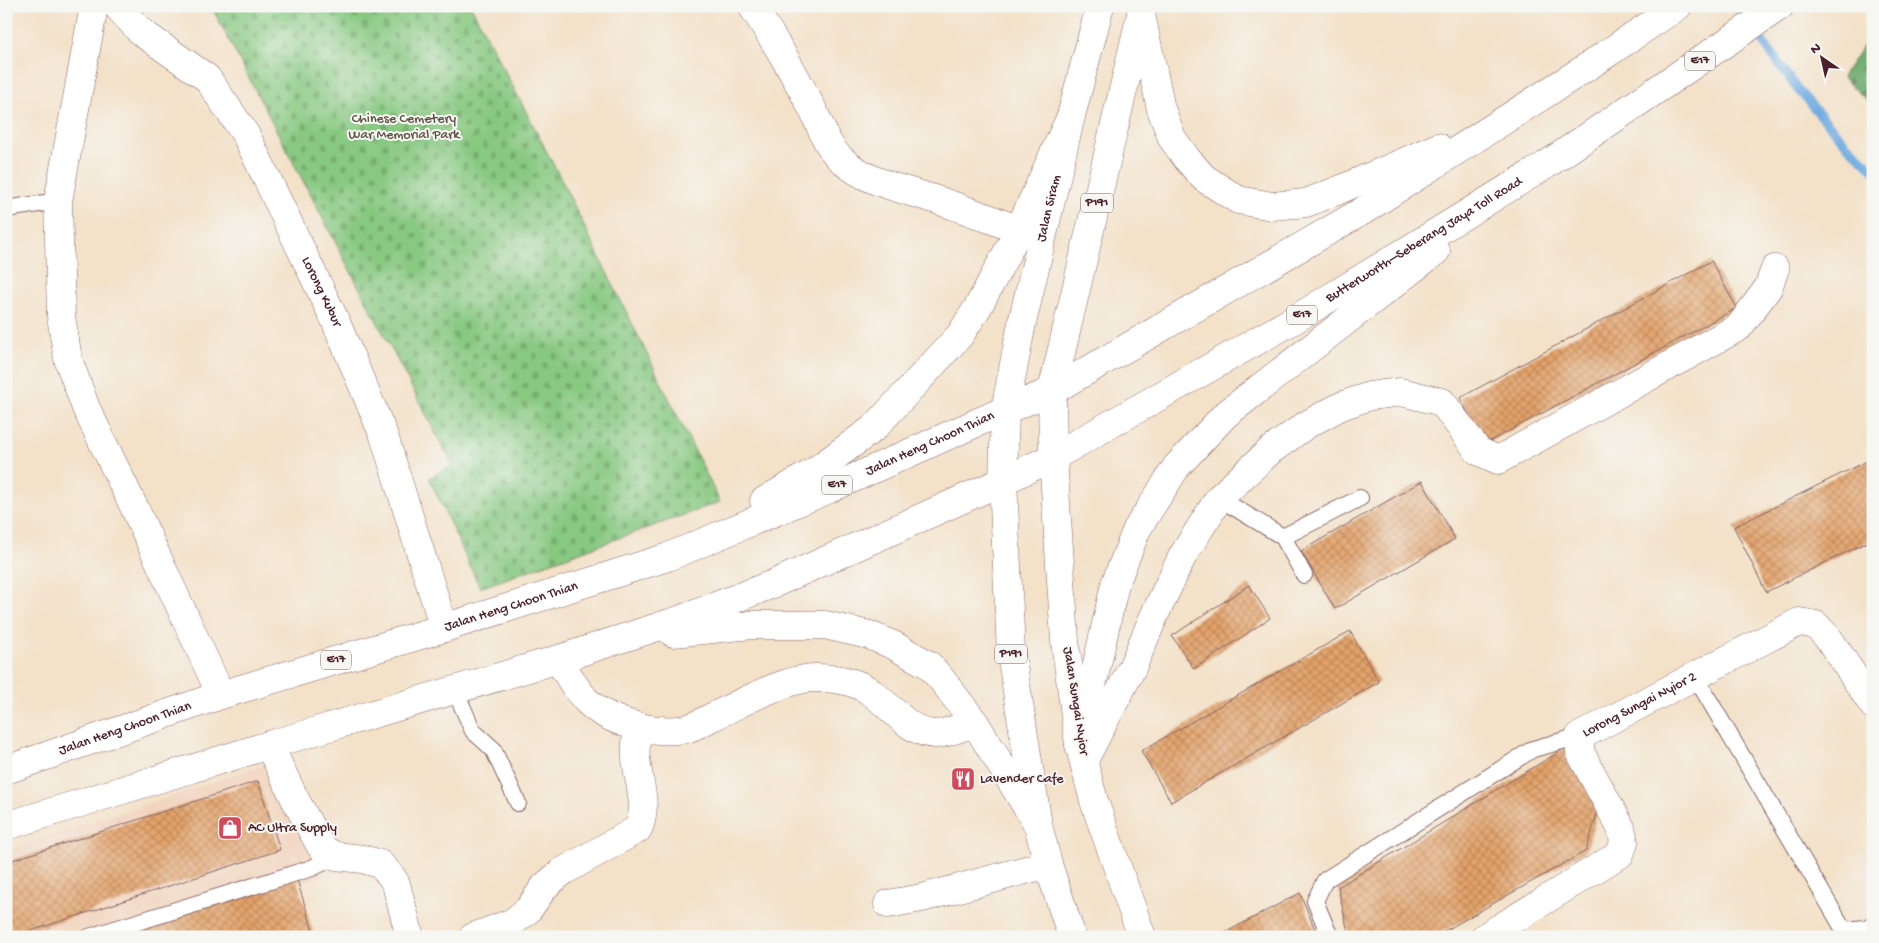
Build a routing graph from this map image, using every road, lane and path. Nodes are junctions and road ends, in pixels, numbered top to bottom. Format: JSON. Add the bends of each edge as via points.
{"nodes":[{"id":1,"x":94,"y":6,"type":"edge"},
{"id":2,"x":117,"y":6,"type":"edge"},
{"id":3,"x":752,"y":6,"type":"edge"},
{"id":4,"x":1100,"y":6,"type":"edge"},
{"id":5,"x":1678,"y":6,"type":"edge"},
{"id":6,"x":1780,"y":6,"type":"edge"},
{"id":7,"x":1142,"y":11,"type":"edge"},
{"id":8,"x":1518,"y":112,"type":"junction"},
{"id":9,"x":1071,"y":116,"type":"junction"},
{"id":10,"x":1546,"y":166,"type":"junction"},
{"id":11,"x":58,"y":201,"type":"junction"},
{"id":12,"x":6,"y":209,"type":"edge"},
{"id":13,"x":1019,"y":230,"type":"junction"},
{"id":14,"x":1775,"y":269,"type":"dead end"},
{"id":15,"x":1052,"y":391,"type":"junction"},
{"id":16,"x":1005,"y":410,"type":"junction"},
{"id":17,"x":1053,"y":457,"type":"junction"},
{"id":18,"x":1003,"y":481,"type":"junction"},
{"id":19,"x":1219,"y":498,"type":"junction"},
{"id":20,"x":1360,"y":498,"type":"dead end"},
{"id":21,"x":1282,"y":538,"type":"junction"},
{"id":22,"x":668,"y":557,"type":"junction"},
{"id":23,"x":1304,"y":575,"type":"dead end"},
{"id":24,"x":444,"y":628,"type":"junction"},
{"id":25,"x":629,"y":637,"type":"junction"},
{"id":26,"x":559,"y":659,"type":"junction"},
{"id":27,"x":1695,"y":676,"type":"junction"},
{"id":28,"x":455,"y":690,"type":"junction"},
{"id":29,"x":220,"y":695,"type":"junction"},
{"id":30,"x":1873,"y":705,"type":"edge"},
{"id":31,"x":975,"y":723,"type":"junction"},
{"id":32,"x":639,"y":727,"type":"junction"},
{"id":33,"x":1580,"y":736,"type":"junction"},
{"id":34,"x":269,"y":745,"type":"junction"},
{"id":35,"x":1081,"y":752,"type":"junction"},
{"id":36,"x":6,"y":770,"type":"edge"},
{"id":37,"x":518,"y":803,"type":"dead end"},
{"id":38,"x":1038,"y":825,"type":"junction"},
{"id":39,"x":6,"y":826,"type":"edge"},
{"id":40,"x":336,"y":856,"type":"junction"},
{"id":41,"x":1048,"y":864,"type":"junction"},
{"id":42,"x":888,"y":904,"type":"dead end"},
{"id":43,"x":1873,"y":924,"type":"edge"},
{"id":44,"x":89,"y":937,"type":"edge"},
{"id":45,"x":410,"y":937,"type":"edge"},
{"id":46,"x":473,"y":937,"type":"edge"},
{"id":47,"x":1072,"y":937,"type":"edge"},
{"id":48,"x":1142,"y":937,"type":"edge"},
{"id":49,"x":1330,"y":937,"type":"edge"},
{"id":50,"x":1485,"y":937,"type":"edge"}],
"edges":[{"from":1,"to":11,"type":"main road"},
{"from":2,"to":24,"type":"main road","name":"Lorong Kubur","via":[[141,32],[207,78],[246,135],[335,320],[384,436]]},
{"from":3,"to":13,"type":"main road","via":[[841,160],[893,186]]},
{"from":4,"to":9,"type":"main road","name":"Jalan Siram","number":"P191"},
{"from":5,"to":8,"type":"main road","number":"E17"},
{"from":6,"to":10,"type":"main road","name":"Butterworth–Seberang Jaya Toll Road","number":"E17"},
{"from":7,"to":8,"type":"main road","via":[[1161,109],[1172,138],[1204,178],[1238,200],[1272,206],[1306,203]]},
{"from":7,"to":15,"type":"main road","number":"P191"},
{"from":8,"to":15,"type":"main road","number":"E17","via":[[1361,212]]},
{"from":9,"to":13,"type":"main road"},
{"from":9,"to":16,"type":"main road","name":"Jalan Siram","number":"P191"},
{"from":10,"to":17,"type":"main road","name":"Butterworth–Seberang Jaya Toll Road","number":"E17","via":[[1297,318]]},
{"from":10,"to":35,"type":"main road","via":[[1225,414],[1177,466],[1137,529],[1115,584]]},
{"from":11,"to":12,"type":"lane"},
{"from":11,"to":29,"type":"main road","via":[[61,316],[68,359],[86,408]]},
{"from":13,"to":22,"type":"main road","via":[[960,335],[874,428],[815,471]]},
{"from":14,"to":19,"type":"main road","via":[[1768,288],[1740,327],[1498,460],[1478,451],[1442,402],[1401,392],[1370,396],[1341,406],[1306,425],[1270,451]]},
{"from":15,"to":16,"type":"main road","number":"E17"},
{"from":15,"to":17,"type":"main road","number":"P191"},
{"from":16,"to":18,"type":"main road","number":"P191"},
{"from":16,"to":22,"type":"main road","name":"Jalan Heng Choon Thian","number":"E17","via":[[828,490]]},
{"from":17,"to":18,"type":"main road","name":"Butterworth–Seberang Jaya Toll Road","number":"E17"},
{"from":17,"to":35,"type":"main road","name":"Jalan Sungai Nyior","number":"P191","via":[[1065,641]]},
{"from":18,"to":25,"type":"main road","number":"E17","via":[[774,584]]},
{"from":18,"to":38,"type":"main road","number":"P191","via":[[1011,653]]},
{"from":19,"to":21,"type":"lane"},
{"from":19,"to":35,"type":"main road","via":[[1182,558],[1132,668]]},
{"from":20,"to":21,"type":"lane"},
{"from":21,"to":23,"type":"lane"},
{"from":22,"to":24,"type":"main road","name":"Jalan Heng Choon Thian","number":"E17"},
{"from":24,"to":29,"type":"main road","name":"Jalan Heng Choon Thian","number":"E17"},
{"from":25,"to":26,"type":"main road","number":"E17"},
{"from":25,"to":31,"type":"main road","via":[[751,625],[825,625],[869,635],[929,666]]},
{"from":26,"to":28,"type":"main road","number":"E17"},
{"from":26,"to":32,"type":"main road","via":[[573,685],[599,713]]},
{"from":27,"to":30,"type":"main road","name":"Lorong Sungai Nyior 2","via":[[1799,622],[1816,625],[1829,639]]},
{"from":27,"to":33,"type":"main road","name":"Lorong Sungai Nyior 2"},
{"from":27,"to":43,"type":"lane","via":[[1844,930]]},
{"from":28,"to":34,"type":"main road","number":"E17"},
{"from":28,"to":37,"type":"lane","via":[[473,731],[493,749]]},
{"from":29,"to":36,"type":"main road","name":"Jalan Heng Choon Thian","number":"E17"},
{"from":31,"to":32,"type":"main road","via":[[937,734],[922,732],[866,688],[842,680],[813,678],[780,686],[687,729],[663,731]]},
{"from":31,"to":38,"type":"main road"},
{"from":32,"to":46,"type":"main road","via":[[636,759],[643,819],[638,828],[562,872],[544,886],[528,910],[513,922]]},
{"from":33,"to":49,"type":"lane","via":[[1533,749],[1325,880],[1315,900]]},
{"from":33,"to":50,"type":"main road","name":"Lorong Sungai Nyior 2","via":[[1580,752],[1621,828],[1624,842],[1620,854]]},
{"from":34,"to":39,"type":"main road","number":"E17"},
{"from":34,"to":40,"type":"main road","via":[[320,845]]},
{"from":35,"to":48,"type":"main road","name":"Jalan Sungai Nyior","number":"P191","via":[[1094,801]]},
{"from":38,"to":41,"type":"main road","number":"P191"},
{"from":40,"to":44,"type":"lane","via":[[312,868]]},
{"from":40,"to":45,"type":"main road","via":[[380,864],[396,884]]},
{"from":41,"to":42,"type":"main road"},
{"from":41,"to":47,"type":"main road","number":"P191"}]}
